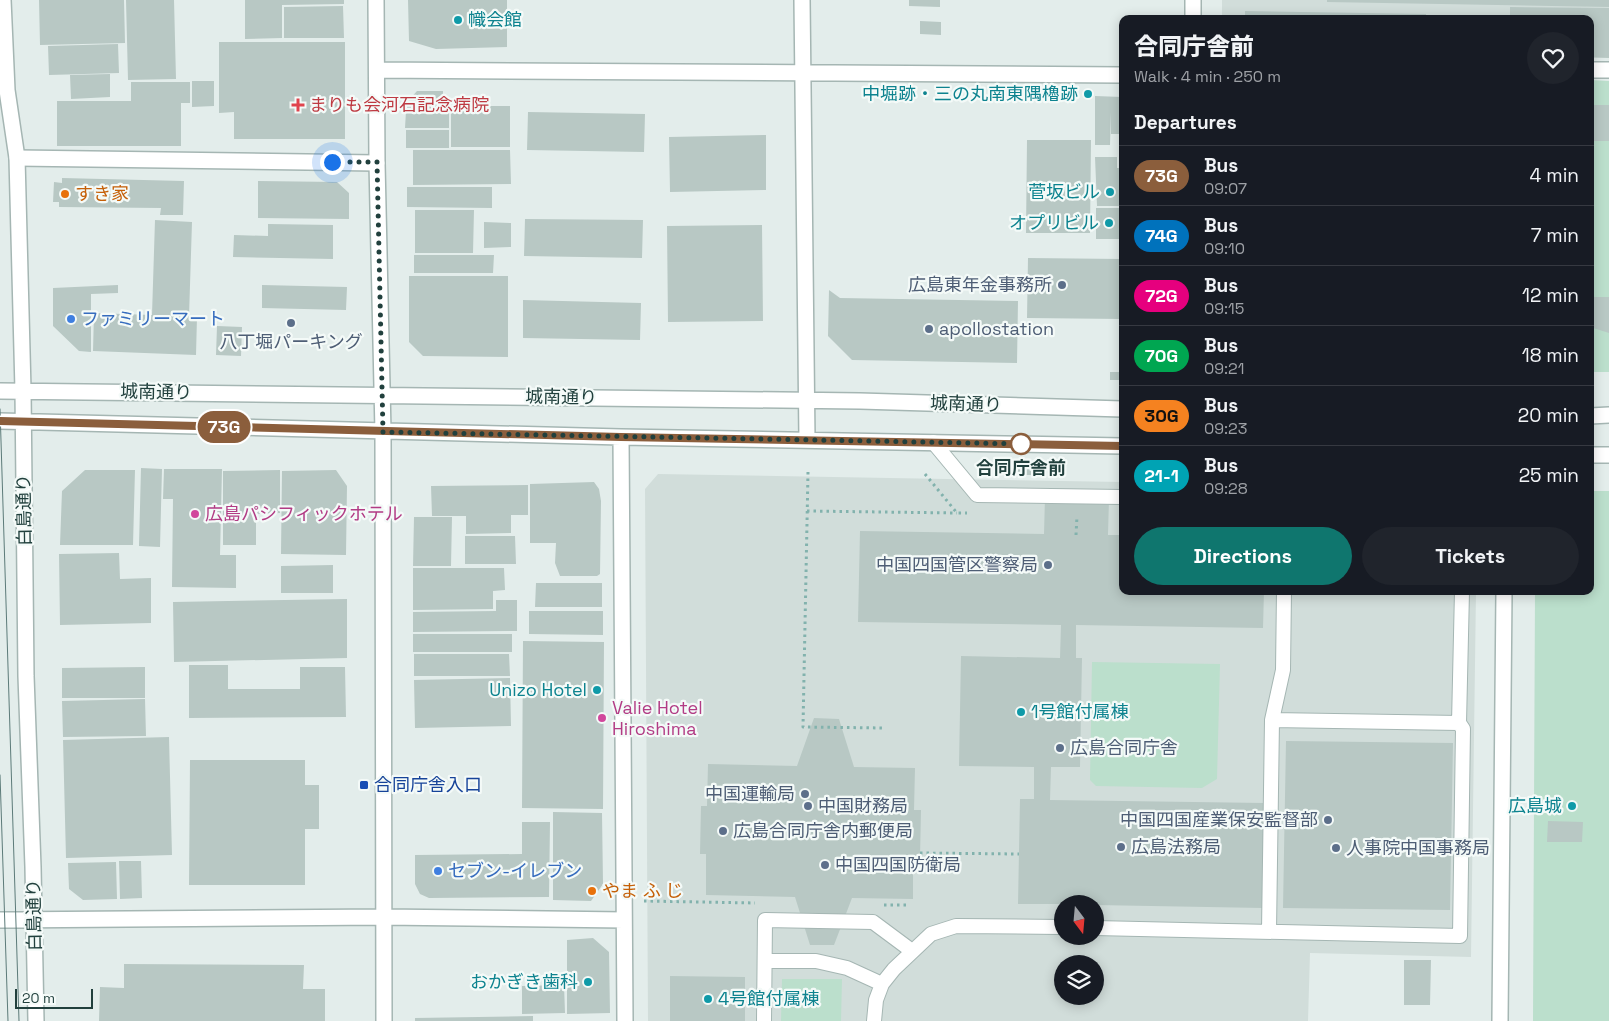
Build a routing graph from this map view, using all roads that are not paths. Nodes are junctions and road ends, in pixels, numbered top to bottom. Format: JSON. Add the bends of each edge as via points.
{"nodes":[{"id":1,"x":3,"y":0,"type":"edge"},
{"id":2,"x":376,"y":0,"type":"edge"},
{"id":3,"x":802,"y":0,"type":"edge"},
{"id":4,"x":1193,"y":0,"type":"edge"},
{"id":5,"x":1193,"y":15,"type":"edge"},
{"id":6,"x":377,"y":70,"type":"junction"},
{"id":7,"x":1594,"y":70,"type":"edge"},
{"id":8,"x":1609,"y":70,"type":"edge"},
{"id":9,"x":803,"y":73,"type":"junction"},
{"id":10,"x":1119,"y":75,"type":"edge"},
{"id":11,"x":17,"y":158,"type":"junction"},
{"id":12,"x":377,"y":162,"type":"junction"},
{"id":13,"x":0,"y":390,"type":"edge"},
{"id":14,"x":23,"y":390,"type":"junction"},
{"id":15,"x":382,"y":396,"type":"junction"},
{"id":16,"x":807,"y":400,"type":"junction"},
{"id":17,"x":1119,"y":408,"type":"edge"},
{"id":18,"x":1609,"y":415,"type":"edge"},
{"id":19,"x":1594,"y":416,"type":"edge"},
{"id":20,"x":0,"y":421,"type":"edge"},
{"id":21,"x":23,"y":421,"type":"junction"},
{"id":22,"x":383,"y":432,"type":"junction"},
{"id":23,"x":621,"y":437,"type":"junction"},
{"id":24,"x":807,"y":440,"type":"junction"},
{"id":25,"x":934,"y":442,"type":"junction"},
{"id":26,"x":1119,"y":446,"type":"edge"},
{"id":27,"x":1594,"y":455,"type":"edge"},
{"id":28,"x":1609,"y":455,"type":"edge"},
{"id":29,"x":1119,"y":497,"type":"edge"},
{"id":30,"x":1284,"y":595,"type":"edge"},
{"id":31,"x":1462,"y":595,"type":"edge"},
{"id":32,"x":1504,"y":595,"type":"edge"},
{"id":33,"x":1272,"y":720,"type":"junction"},
{"id":34,"x":1459,"y":723,"type":"junction"},
{"id":35,"x":382,"y":917,"type":"junction"},
{"id":36,"x":0,"y":920,"type":"edge"},
{"id":37,"x":35,"y":920,"type":"junction"},
{"id":38,"x":624,"y":920,"type":"junction"},
{"id":39,"x":1054,"y":927,"type":"edge"},
{"id":40,"x":1104,"y":928,"type":"edge"},
{"id":41,"x":1269,"y":931,"type":"junction"},
{"id":42,"x":912,"y":952,"type":"junction"},
{"id":43,"x":765,"y":961,"type":"junction"},
{"id":44,"x":882,"y":984,"type":"junction"},
{"id":45,"x":36,"y":1021,"type":"edge"},
{"id":46,"x":384,"y":1021,"type":"edge"},
{"id":47,"x":625,"y":1021,"type":"edge"},
{"id":48,"x":764,"y":1021,"type":"edge"},
{"id":49,"x":874,"y":1021,"type":"edge"},
{"id":50,"x":1500,"y":1021,"type":"edge"}],
"edges":[{"from":1,"to":11,"type":"street","name":"白島通り","via":[[7,90]]},
{"from":2,"to":6,"type":"street"},
{"from":3,"to":9,"type":"street"},
{"from":4,"to":5,"type":"street"},
{"from":6,"to":9,"type":"street"},
{"from":6,"to":12,"type":"street"},
{"from":7,"to":8,"type":"street"},
{"from":9,"to":10,"type":"street"},
{"from":9,"to":16,"type":"street"},
{"from":11,"to":12,"type":"street"},
{"from":11,"to":14,"type":"street","name":"白島通り"},
{"from":12,"to":15,"type":"street"},
{"from":13,"to":14,"type":"street","name":"城南通り"},
{"from":14,"to":15,"type":"street","name":"城南通り"},
{"from":14,"to":21,"type":"street","name":"白島通り"},
{"from":15,"to":16,"type":"street","name":"城南通り"},
{"from":15,"to":22,"type":"street"},
{"from":16,"to":17,"type":"street","name":"城南通り"},
{"from":16,"to":24,"type":"street"},
{"from":18,"to":19,"type":"street"},
{"from":20,"to":21,"type":"street","name":"城南通り"},
{"from":21,"to":22,"type":"street","name":"城南通り"},
{"from":21,"to":37,"type":"street","name":"白島通り","via":[[26,676]]},
{"from":22,"to":23,"type":"street","name":"城南通り"},
{"from":22,"to":35,"type":"street"},
{"from":23,"to":24,"type":"street","name":"城南通り"},
{"from":23,"to":38,"type":"street"},
{"from":24,"to":25,"type":"street","name":"城南通り"},
{"from":25,"to":26,"type":"street","name":"城南通り"},
{"from":25,"to":29,"type":"lane","via":[[977,495]]},
{"from":27,"to":28,"type":"street"},
{"from":30,"to":33,"type":"lane","via":[[1283,670]]},
{"from":31,"to":34,"type":"lane"},
{"from":32,"to":50,"type":"street"},
{"from":33,"to":34,"type":"lane"},
{"from":33,"to":41,"type":"lane"},
{"from":34,"to":41,"type":"lane","via":[[1463,729],[1460,936]]},
{"from":35,"to":37,"type":"street"},
{"from":35,"to":38,"type":"street"},
{"from":35,"to":46,"type":"street"},
{"from":36,"to":37,"type":"street"},
{"from":37,"to":45,"type":"street","name":"白島通り"},
{"from":38,"to":47,"type":"street"},
{"from":39,"to":42,"type":"lane","via":[[956,926],[931,934]]},
{"from":40,"to":41,"type":"lane"},
{"from":42,"to":43,"type":"lane","via":[[873,922],[765,920]]},
{"from":42,"to":44,"type":"lane"},
{"from":43,"to":44,"type":"lane","via":[[816,961],[847,968]]},
{"from":43,"to":48,"type":"lane"},
{"from":44,"to":49,"type":"lane"}]}
